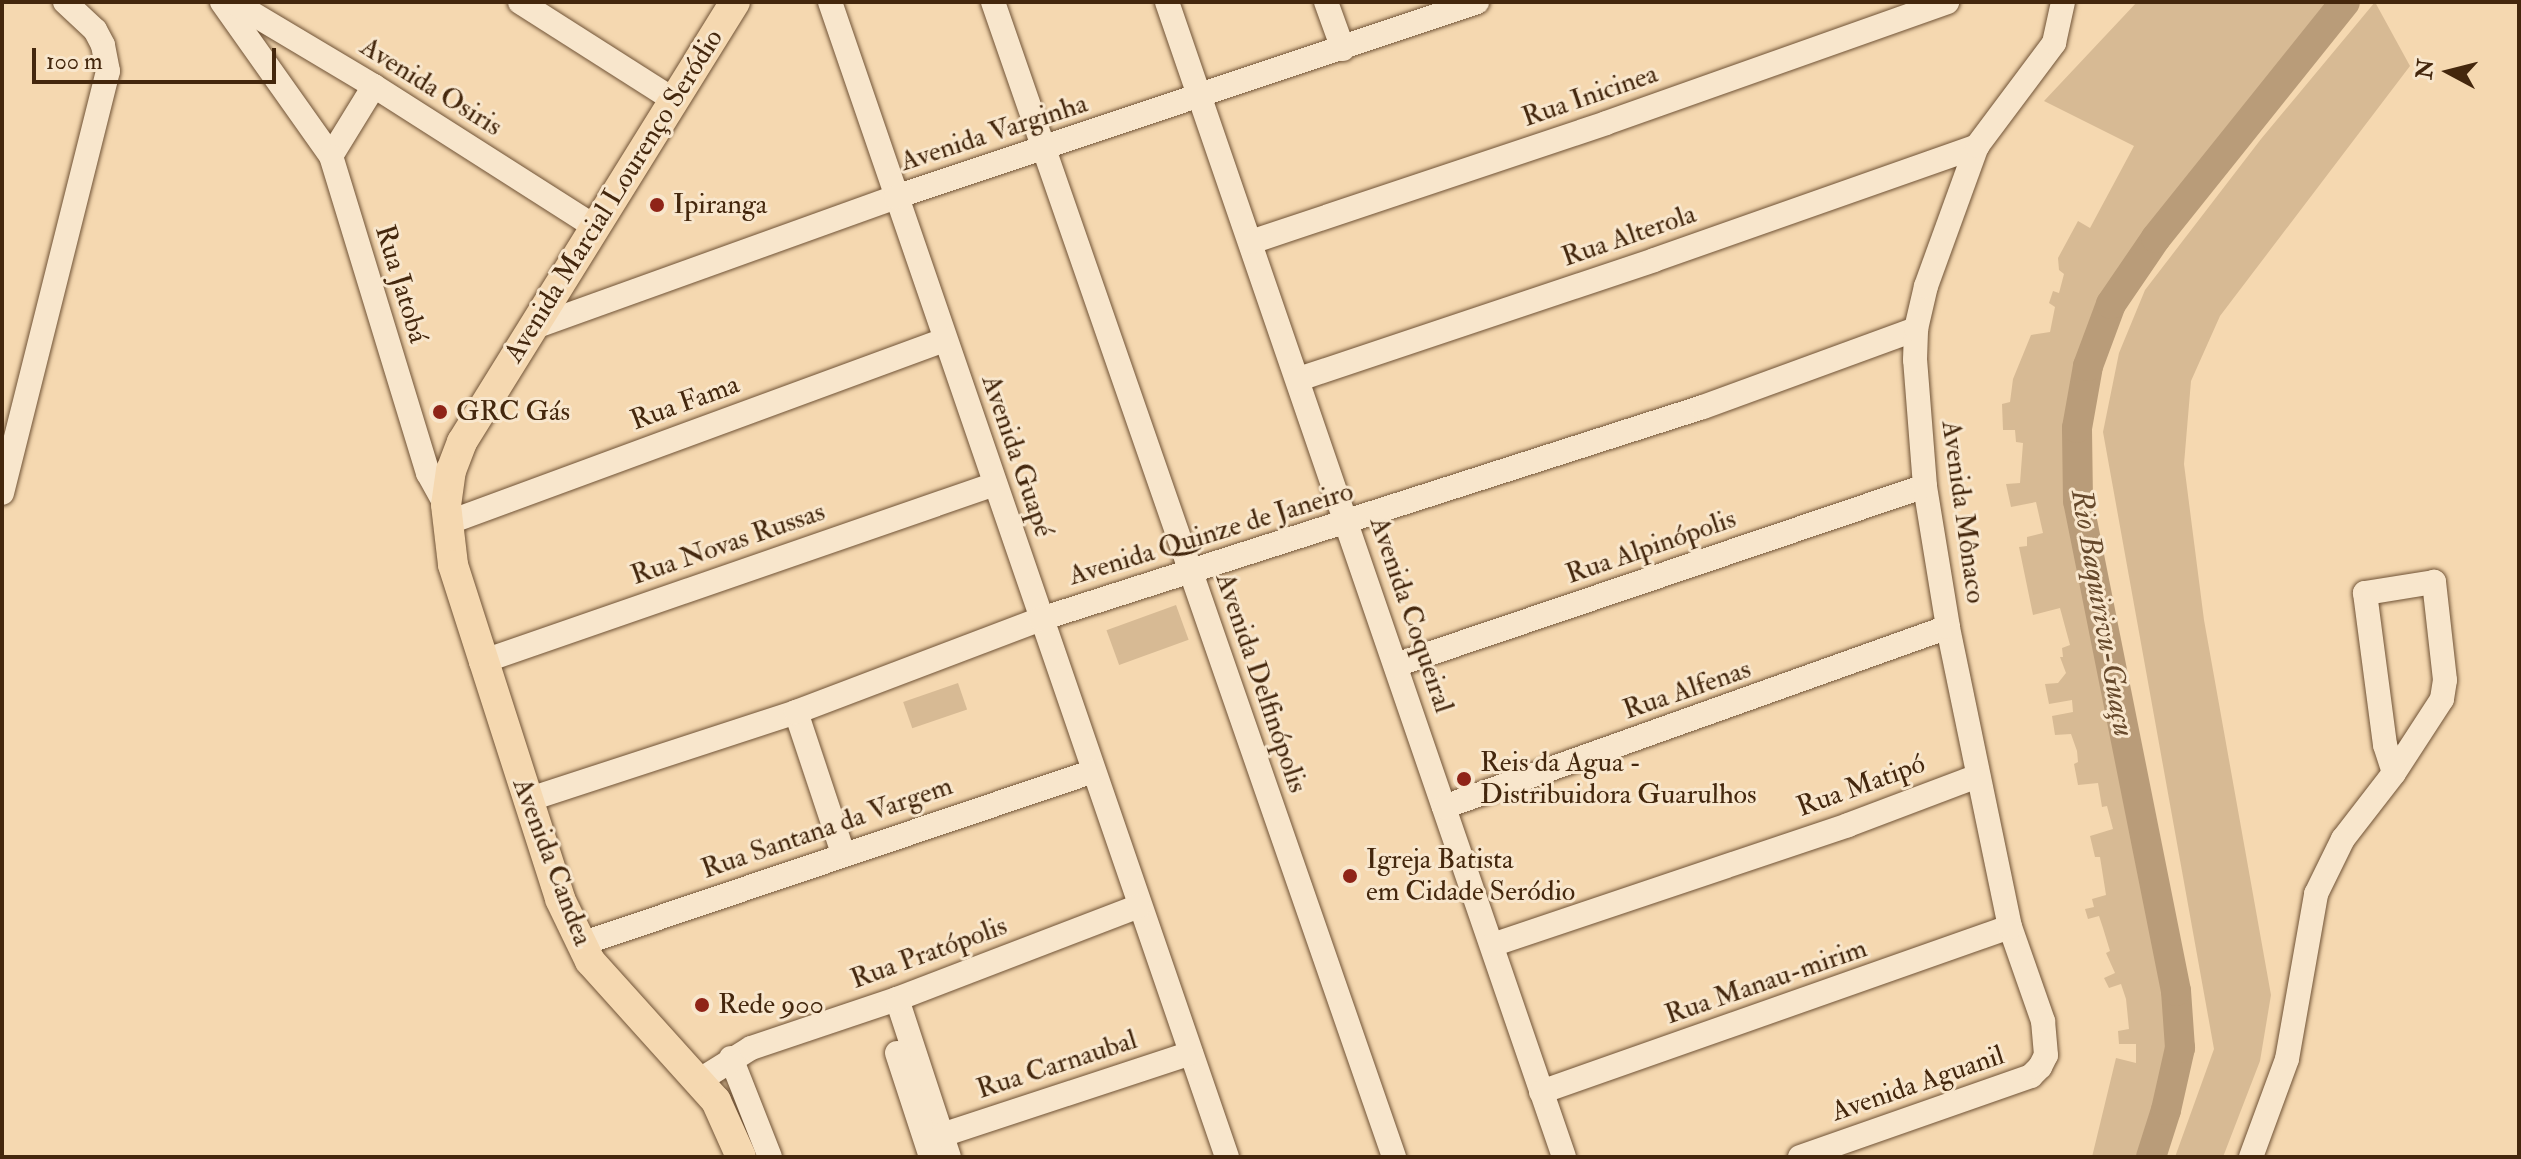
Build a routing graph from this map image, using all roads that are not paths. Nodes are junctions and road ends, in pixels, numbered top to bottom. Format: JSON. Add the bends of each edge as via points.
{"nodes":[{"id":1,"x":65,"y":2,"type":"edge"},
{"id":2,"x":222,"y":2,"type":"edge"},
{"id":3,"x":233,"y":2,"type":"edge"},
{"id":4,"x":520,"y":2,"type":"edge"},
{"id":5,"x":735,"y":2,"type":"edge"},
{"id":6,"x":830,"y":2,"type":"edge"},
{"id":7,"x":993,"y":2,"type":"edge"},
{"id":8,"x":1167,"y":2,"type":"edge"},
{"id":9,"x":1326,"y":2,"type":"edge"},
{"id":10,"x":1477,"y":2,"type":"edge"},
{"id":11,"x":1947,"y":2,"type":"edge"},
{"id":12,"x":2063,"y":2,"type":"edge"},
{"id":13,"x":1343,"y":49,"type":"junction"},
{"id":14,"x":374,"y":86,"type":"junction"},
{"id":15,"x":1200,"y":96,"type":"junction"},
{"id":16,"x":672,"y":99,"type":"junction"},
{"id":17,"x":1977,"y":146,"type":"junction"},
{"id":18,"x":1045,"y":148,"type":"junction"},
{"id":19,"x":331,"y":156,"type":"junction"},
{"id":20,"x":896,"y":197,"type":"junction"},
{"id":21,"x":595,"y":227,"type":"junction"},
{"id":22,"x":1251,"y":242,"type":"junction"},
{"id":23,"x":532,"y":328,"type":"junction"},
{"id":24,"x":1916,"y":329,"type":"junction"},
{"id":25,"x":944,"y":340,"type":"junction"},
{"id":26,"x":1299,"y":379,"type":"junction"},
{"id":27,"x":995,"y":484,"type":"junction"},
{"id":28,"x":1925,"y":486,"type":"junction"},
{"id":29,"x":2,"y":493,"type":"edge"},
{"id":30,"x":447,"y":514,"type":"junction"},
{"id":31,"x":1348,"y":522,"type":"junction"},
{"id":32,"x":1191,"y":572,"type":"junction"},
{"id":33,"x":1041,"y":619,"type":"junction"},
{"id":34,"x":1948,"y":627,"type":"junction"},
{"id":35,"x":481,"y":662,"type":"junction"},
{"id":36,"x":1396,"y":665,"type":"junction"},
{"id":37,"x":796,"y":712,"type":"junction"},
{"id":38,"x":1094,"y":771,"type":"junction"},
{"id":39,"x":2394,"y":773,"type":"junction"},
{"id":40,"x":1978,"y":776,"type":"junction"},
{"id":41,"x":527,"y":800,"type":"junction"},
{"id":42,"x":1444,"y":807,"type":"junction"},
{"id":43,"x":843,"y":853,"type":"junction"},
{"id":44,"x":1139,"y":906,"type":"junction"},
{"id":45,"x":2010,"y":927,"type":"junction"},
{"id":46,"x":581,"y":944,"type":"junction"},
{"id":47,"x":1492,"y":945,"type":"junction"},
{"id":48,"x":897,"y":999,"type":"junction"},
{"id":49,"x":891,"y":1029,"type":"dead end"},
{"id":50,"x":1191,"y":1053,"type":"junction"},
{"id":51,"x":2046,"y":1055,"type":"joint"},
{"id":52,"x":731,"y":1058,"type":"junction"},
{"id":53,"x":700,"y":1080,"type":"junction"},
{"id":54,"x":1541,"y":1092,"type":"junction"},
{"id":55,"x":938,"y":1152,"type":"edge"},
{"id":56,"x":741,"y":1157,"type":"edge"},
{"id":57,"x":770,"y":1157,"type":"edge"},
{"id":58,"x":1227,"y":1157,"type":"edge"},
{"id":59,"x":1394,"y":1157,"type":"edge"},
{"id":60,"x":1564,"y":1157,"type":"edge"},
{"id":61,"x":1800,"y":1157,"type":"edge"},
{"id":62,"x":2251,"y":1157,"type":"edge"}],
"edges":[{"from":1,"to":29,"type":"street","via":[[95,30],[108,71]]},
{"from":2,"to":19,"type":"street"},
{"from":3,"to":14,"type":"street","name":"Avenida Osiris"},
{"from":4,"to":16,"type":"street"},
{"from":5,"to":16,"type":"main road","name":"Avenida Marcial Lourenço Seródio"},
{"from":6,"to":20,"type":"street","name":"Avenida Guapé"},
{"from":7,"to":18,"type":"street","name":"Avenida Delfinópolis"},
{"from":8,"to":15,"type":"street","name":"Avenida Coqueiral"},
{"from":9,"to":13,"type":"street"},
{"from":10,"to":13,"type":"street","name":"Avenida Varginha"},
{"from":11,"to":22,"type":"street","name":"Rua Inicinea"},
{"from":12,"to":17,"type":"street","name":"Avenida Mônaco","via":[[2054,43]]},
{"from":13,"to":15,"type":"street","name":"Avenida Varginha"},
{"from":14,"to":19,"type":"street"},
{"from":14,"to":21,"type":"street","name":"Avenida Osiris"},
{"from":15,"to":18,"type":"street","name":"Avenida Varginha"},
{"from":15,"to":22,"type":"street","name":"Avenida Coqueiral"},
{"from":16,"to":21,"type":"main road","name":"Avenida Marcial Lourenço Seródio"},
{"from":17,"to":24,"type":"street","name":"Avenida Mônaco","via":[[1944,230]]},
{"from":17,"to":26,"type":"street","name":"Rua Alterola"},
{"from":18,"to":20,"type":"street","name":"Avenida Varginha"},
{"from":18,"to":32,"type":"street","name":"Avenida Delfinópolis"},
{"from":19,"to":30,"type":"street","name":"Rua Jatobá","via":[[428,473]]},
{"from":20,"to":23,"type":"street","name":"Avenida Varginha"},
{"from":20,"to":25,"type":"street","name":"Avenida Guapé"},
{"from":21,"to":23,"type":"main road","name":"Avenida Marcial Lourenço Seródio"},
{"from":22,"to":26,"type":"street","name":"Avenida Coqueiral"},
{"from":23,"to":30,"type":"main road","name":"Avenida Marcial Lourenço Seródio","via":[[455,456]]},
{"from":24,"to":28,"type":"street","name":"Avenida Mônaco"},
{"from":24,"to":31,"type":"street","name":"Avenida Quinze de Janeiro","via":[[1703,407]]},
{"from":25,"to":27,"type":"street","name":"Avenida Guapé"},
{"from":25,"to":30,"type":"street","name":"Rua Fama"},
{"from":26,"to":31,"type":"street","name":"Avenida Coqueiral"},
{"from":27,"to":33,"type":"street","name":"Avenida Guapé"},
{"from":27,"to":35,"type":"street","name":"Rua Novas Russas"},
{"from":28,"to":34,"type":"street","name":"Avenida Mônaco"},
{"from":28,"to":36,"type":"street","name":"Rua Alpinópolis"},
{"from":30,"to":35,"type":"main road","name":"Avenida Candea","via":[[453,565]]},
{"from":31,"to":32,"type":"street","name":"Avenida Quinze de Janeiro"},
{"from":31,"to":36,"type":"street","name":"Avenida Coqueiral"},
{"from":32,"to":33,"type":"street","name":"Avenida Quinze de Janeiro"},
{"from":32,"to":59,"type":"street","name":"Avenida Delfinópolis"},
{"from":33,"to":37,"type":"street","name":"Avenida Quinze de Janeiro"},
{"from":33,"to":38,"type":"street","name":"Avenida Guapé"},
{"from":34,"to":40,"type":"street","name":"Avenida Mônaco"},
{"from":34,"to":42,"type":"street","name":"Rua Alfenas"},
{"from":35,"to":41,"type":"main road","name":"Avenida Candea"},
{"from":36,"to":42,"type":"street","name":"Avenida Coqueiral"},
{"from":37,"to":41,"type":"street","name":"Avenida Quinze de Janeiro"},
{"from":37,"to":43,"type":"street"},
{"from":38,"to":43,"type":"street","name":"Rua Santana da Vargem"},
{"from":38,"to":44,"type":"street","name":"Avenida Guapé"},
{"from":39,"to":39,"type":"street","via":[[2442,699],[2445,680],[2434,582],[2365,593],[2385,745]]},
{"from":39,"to":62,"type":"street","via":[[2343,839],[2316,894],[2287,1059]]},
{"from":40,"to":45,"type":"street","name":"Avenida Mônaco"},
{"from":40,"to":47,"type":"street","name":"Rua Matipó"},
{"from":41,"to":46,"type":"main road","name":"Avenida Candea"},
{"from":42,"to":47,"type":"street","name":"Avenida Coqueiral"},
{"from":43,"to":46,"type":"street","name":"Rua Santana da Vargem"},
{"from":44,"to":48,"type":"street","name":"Rua Pratópolis"},
{"from":44,"to":50,"type":"street","name":"Avenida Guapé"},
{"from":45,"to":51,"type":"street","name":"Avenida Mônaco","via":[[2043,1021]]},
{"from":45,"to":54,"type":"street","name":"Rua Manau-mirim"},
{"from":46,"to":53,"type":"main road","name":"Avenida Candea","via":[[610,986]]},
{"from":47,"to":54,"type":"street","name":"Avenida Coqueiral"},
{"from":48,"to":52,"type":"street","name":"Rua Pratópolis"},
{"from":48,"to":55,"type":"street"},
{"from":49,"to":55,"type":"street"},
{"from":50,"to":55,"type":"street","name":"Rua Carnaubal"},
{"from":50,"to":58,"type":"street","name":"Avenida Guapé"},
{"from":51,"to":61,"type":"street","name":"Avenida Aguanil","via":[[2031,1076]]},
{"from":52,"to":53,"type":"street","name":"Rua Pratópolis"},
{"from":52,"to":57,"type":"street"},
{"from":53,"to":56,"type":"main road","name":"Avenida Candea","via":[[732,1130]]},
{"from":54,"to":60,"type":"street","name":"Avenida Coqueiral"}]}
